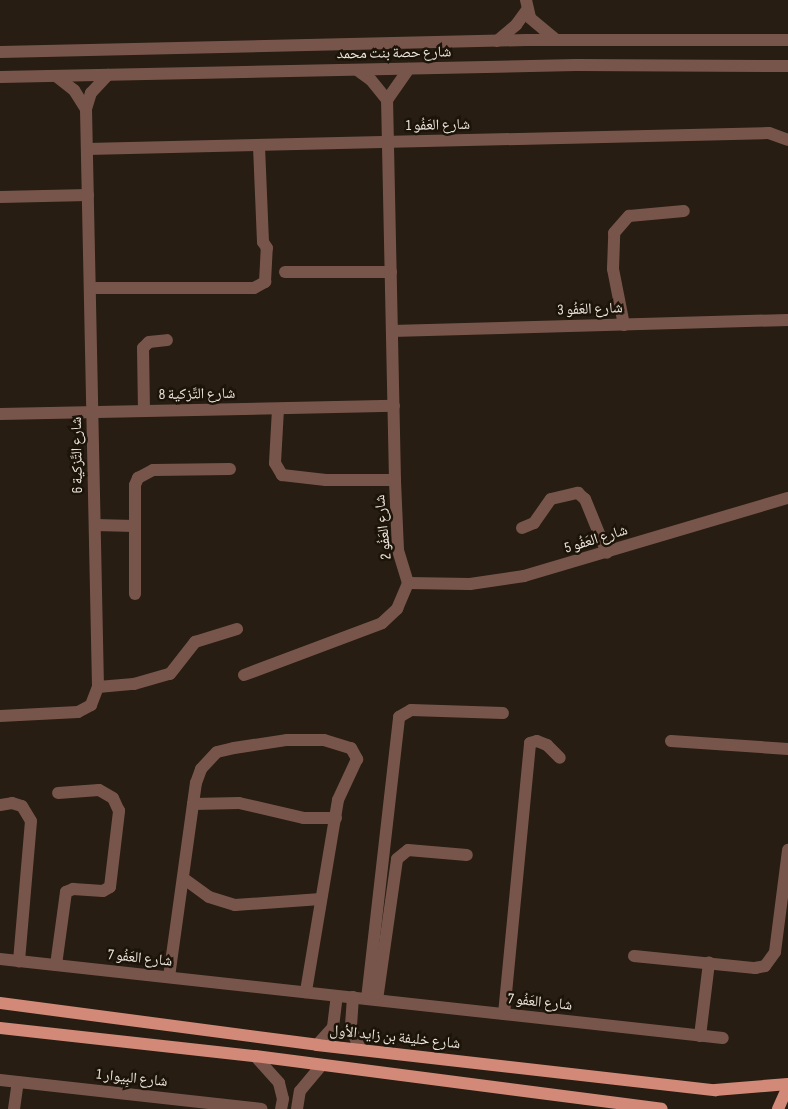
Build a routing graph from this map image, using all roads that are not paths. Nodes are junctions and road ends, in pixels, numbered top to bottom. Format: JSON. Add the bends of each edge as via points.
{"nodes":[{"id":1,"x":526,"y":5,"type":"edge"},
{"id":2,"x":556,"y":40,"type":"junction"},
{"id":3,"x":788,"y":40,"type":"edge"},
{"id":4,"x":497,"y":41,"type":"junction"},
{"id":5,"x":0,"y":52,"type":"edge"},
{"id":6,"x":788,"y":66,"type":"edge"},
{"id":7,"x":409,"y":69,"type":"junction"},
{"id":8,"x":357,"y":70,"type":"junction"},
{"id":9,"x":108,"y":74,"type":"junction"},
{"id":10,"x":56,"y":76,"type":"junction"},
{"id":11,"x":0,"y":77,"type":"edge"},
{"id":12,"x":387,"y":100,"type":"junction"},
{"id":13,"x":86,"y":109,"type":"junction"},
{"id":14,"x":788,"y":140,"type":"edge"},
{"id":15,"x":388,"y":142,"type":"junction"},
{"id":16,"x":259,"y":145,"type":"junction"},
{"id":17,"x":86,"y":149,"type":"junction"},
{"id":18,"x":88,"y":195,"type":"junction"},
{"id":19,"x":0,"y":198,"type":"edge"},
{"id":20,"x":684,"y":211,"type":"dead end"},
{"id":21,"x":285,"y":272,"type":"dead end"},
{"id":22,"x":391,"y":272,"type":"junction"},
{"id":23,"x":90,"y":288,"type":"junction"},
{"id":24,"x":788,"y":320,"type":"edge"},
{"id":25,"x":624,"y":325,"type":"junction"},
{"id":26,"x":392,"y":331,"type":"junction"},
{"id":27,"x":167,"y":340,"type":"dead end"},
{"id":28,"x":394,"y":406,"type":"junction"},
{"id":29,"x":278,"y":409,"type":"junction"},
{"id":30,"x":144,"y":411,"type":"junction"},
{"id":31,"x":92,"y":412,"type":"junction"},
{"id":32,"x":0,"y":414,"type":"edge"},
{"id":33,"x":230,"y":469,"type":"dead end"},
{"id":34,"x":395,"y":480,"type":"junction"},
{"id":35,"x":788,"y":498,"type":"edge"},
{"id":36,"x":95,"y":525,"type":"junction"},
{"id":37,"x":135,"y":526,"type":"junction"},
{"id":38,"x":522,"y":528,"type":"dead end"},
{"id":39,"x":607,"y":553,"type":"junction"},
{"id":40,"x":408,"y":583,"type":"junction"},
{"id":41,"x":135,"y":594,"type":"dead end"},
{"id":42,"x":237,"y":628,"type":"dead end"},
{"id":43,"x":244,"y":675,"type":"dead end"},
{"id":44,"x":98,"y":687,"type":"junction"},
{"id":45,"x":503,"y":713,"type":"dead end"},
{"id":46,"x":0,"y":716,"type":"edge"},
{"id":47,"x":671,"y":741,"type":"dead end"},
{"id":48,"x":788,"y":750,"type":"edge"},
{"id":49,"x":560,"y":758,"type":"dead end"},
{"id":50,"x":58,"y":793,"type":"dead end"},
{"id":51,"x":193,"y":804,"type":"junction"},
{"id":52,"x":0,"y":805,"type":"edge"},
{"id":53,"x":336,"y":818,"type":"junction"},
{"id":54,"x":788,"y":850,"type":"edge"},
{"id":55,"x":467,"y":855,"type":"dead end"},
{"id":56,"x":183,"y":878,"type":"junction"},
{"id":57,"x":321,"y":899,"type":"junction"},
{"id":58,"x":634,"y":956,"type":"dead end"},
{"id":59,"x":0,"y":959,"type":"edge"},
{"id":60,"x":19,"y":961,"type":"junction"},
{"id":61,"x":709,"y":964,"type":"junction"},
{"id":62,"x":56,"y":965,"type":"junction"},
{"id":63,"x":169,"y":977,"type":"junction"},
{"id":64,"x":306,"y":992,"type":"junction"},
{"id":65,"x":337,"y":996,"type":"junction"},
{"id":66,"x":353,"y":998,"type":"junction"},
{"id":67,"x":372,"y":1000,"type":"junction"},
{"id":68,"x":0,"y":1003,"type":"edge"},
{"id":69,"x":504,"y":1014,"type":"junction"},
{"id":70,"x":0,"y":1028,"type":"edge"},
{"id":71,"x":700,"y":1036,"type":"junction"},
{"id":72,"x":723,"y":1038,"type":"dead end"},
{"id":73,"x":316,"y":1045,"type":"junction"},
{"id":74,"x":362,"y":1050,"type":"junction"},
{"id":75,"x":255,"y":1056,"type":"junction"},
{"id":76,"x":321,"y":1066,"type":"junction"},
{"id":77,"x":0,"y":1080,"type":"edge"},
{"id":78,"x":18,"y":1082,"type":"junction"},
{"id":79,"x":788,"y":1085,"type":"edge"},
{"id":80,"x":197,"y":1106,"type":"edge"},
{"id":81,"x":14,"y":1109,"type":"edge"},
{"id":82,"x":261,"y":1109,"type":"edge"},
{"id":83,"x":281,"y":1109,"type":"edge"},
{"id":84,"x":297,"y":1109,"type":"edge"},
{"id":85,"x":662,"y":1109,"type":"edge"},
{"id":86,"x":778,"y":1109,"type":"edge"}],
"edges":[{"from":1,"to":2,"type":"street","via":[[542,31]]},
{"from":1,"to":4,"type":"street","via":[[511,31]]},
{"from":2,"to":3,"type":"street","name":"شارع حصة بنت محمد"},
{"from":2,"to":4,"type":"street","name":"شارع حصة بنت محمد"},
{"from":4,"to":5,"type":"street","name":"شارع حصة بنت محمد"},
{"from":6,"to":7,"type":"street","name":"شارع حصة بنت محمد","via":[[672,64]]},
{"from":7,"to":8,"type":"street","name":"شارع حصة بنت محمد"},
{"from":7,"to":12,"type":"street"},
{"from":8,"to":9,"type":"street","name":"شارع حصة بنت محمد"},
{"from":8,"to":12,"type":"street","via":[[377,86]]},
{"from":9,"to":10,"type":"street","name":"شارع حصة بنت محمد"},
{"from":9,"to":13,"type":"street","name":"شارع التَّزكية 6","via":[[96,86]]},
{"from":10,"to":11,"type":"street","name":"شارع حصة بنت محمد"},
{"from":10,"to":13,"type":"street","via":[[74,90]]},
{"from":12,"to":15,"type":"street","name":"شارع العَفُو 2"},
{"from":13,"to":17,"type":"street","name":"شارع التَّزكية 6"},
{"from":14,"to":15,"type":"street","name":"شارع العَفُو 1","via":[[769,133]]},
{"from":15,"to":16,"type":"street","name":"شارع العَفُو 1"},
{"from":15,"to":22,"type":"street","name":"شارع العَفُو 2"},
{"from":16,"to":17,"type":"street","name":"شارع العَفُو 1"},
{"from":16,"to":23,"type":"street","via":[[263,242],[259,276],[263,283],[254,288]]},
{"from":17,"to":18,"type":"street","name":"شارع التَّزكية 6"},
{"from":18,"to":19,"type":"street"},
{"from":18,"to":23,"type":"street","name":"شارع التَّزكية 6"},
{"from":20,"to":25,"type":"street","via":[[629,216],[614,233],[614,268]]},
{"from":21,"to":22,"type":"street"},
{"from":22,"to":26,"type":"street","name":"شارع العَفُو 2"},
{"from":23,"to":31,"type":"street","name":"شارع التَّزكية 6"},
{"from":24,"to":25,"type":"street","name":"شارع العَفُو 3"},
{"from":25,"to":26,"type":"street","name":"شارع العَفُو 3"},
{"from":26,"to":28,"type":"street","name":"شارع العَفُو 2"},
{"from":27,"to":30,"type":"street","via":[[149,342],[143,348]]},
{"from":28,"to":29,"type":"street","name":"شارع التَّزكية 8"},
{"from":28,"to":34,"type":"street","name":"شارع العَفُو 2"},
{"from":29,"to":30,"type":"street","name":"شارع التَّزكية 8"},
{"from":29,"to":34,"type":"street","via":[[276,463],[282,475],[326,480]]},
{"from":30,"to":31,"type":"street","name":"شارع التَّزكية 8"},
{"from":31,"to":32,"type":"street","name":"شارع التَّزكية 8"},
{"from":31,"to":36,"type":"street","name":"شارع التَّزكية 6"},
{"from":33,"to":37,"type":"street","via":[[144,473],[134,486]]},
{"from":34,"to":40,"type":"street","name":"شارع العَفُو 2","via":[[398,550]]},
{"from":35,"to":39,"type":"street","name":"شارع العَفُو 5"},
{"from":36,"to":37,"type":"street"},
{"from":36,"to":44,"type":"street","name":"شارع التَّزكية 6"},
{"from":37,"to":41,"type":"street"},
{"from":38,"to":39,"type":"street","via":[[534,523],[551,499],[578,494],[585,499]]},
{"from":39,"to":40,"type":"street","name":"شارع العَفُو 5","via":[[508,579],[463,584]]},
{"from":40,"to":43,"type":"street","via":[[397,608],[382,623]]},
{"from":42,"to":44,"type":"street","via":[[195,642],[170,674],[134,684]]},
{"from":44,"to":46,"type":"street","name":"شارع التَّزكية 6","via":[[91,705],[71,714]]},
{"from":45,"to":67,"type":"street","via":[[411,710],[399,718]]},
{"from":47,"to":48,"type":"street"},
{"from":49,"to":69,"type":"street","via":[[547,745],[537,741],[530,743]]},
{"from":50,"to":62,"type":"street","via":[[99,790],[114,798],[119,811],[110,887],[103,891],[73,889],[66,892]]},
{"from":51,"to":53,"type":"street","via":[[239,803],[304,818]]},
{"from":51,"to":53,"type":"street","via":[[198,776],[217,752],[268,742],[324,740],[343,744],[357,756],[342,790]]},
{"from":51,"to":56,"type":"street"},
{"from":52,"to":60,"type":"street","via":[[12,803],[22,806],[31,822]]},
{"from":53,"to":57,"type":"street"},
{"from":54,"to":61,"type":"street","via":[[772,960],[759,968]]},
{"from":55,"to":67,"type":"street","via":[[408,850],[397,859]]},
{"from":56,"to":57,"type":"street","via":[[208,897],[235,905]]},
{"from":56,"to":63,"type":"street"},
{"from":57,"to":64,"type":"street"},
{"from":58,"to":61,"type":"street"},
{"from":59,"to":60,"type":"street","name":"شارع العَفُو 7"},
{"from":60,"to":62,"type":"street","name":"شارع العَفُو 7"},
{"from":61,"to":71,"type":"street"},
{"from":62,"to":63,"type":"street","name":"شارع العَفُو 7"},
{"from":63,"to":64,"type":"street","name":"شارع العَفُو 7"},
{"from":64,"to":65,"type":"street","name":"شارع العَفُو 7"},
{"from":65,"to":66,"type":"street","name":"شارع العَفُو 7"},
{"from":65,"to":73,"type":"street","via":[[333,1027]]},
{"from":66,"to":67,"type":"street","name":"شارع العَفُو 7"},
{"from":66,"to":74,"type":"street","via":[[352,1029]]},
{"from":67,"to":69,"type":"street","name":"شارع العَفُو 7"},
{"from":68,"to":73,"type":"main road","name":"شارع خليفة بن زايد الأول"},
{"from":69,"to":71,"type":"street","name":"شارع العَفُو 7"},
{"from":70,"to":75,"type":"main road"},
{"from":71,"to":72,"type":"street","name":"شارع العَفُو 7"},
{"from":73,"to":74,"type":"main road","name":"شارع خليفة بن زايد الأول"},
{"from":74,"to":79,"type":"main road","name":"شارع خليفة بن زايد الأول","via":[[715,1090]]},
{"from":75,"to":76,"type":"main road"},
{"from":75,"to":83,"type":"street","via":[[279,1083],[283,1099]]},
{"from":76,"to":84,"type":"street","via":[[300,1090]]},
{"from":76,"to":85,"type":"main road"},
{"from":77,"to":78,"type":"street","name":"شارع البِيوار 1"},
{"from":78,"to":80,"type":"street","name":"شارع البِيوار 1"},
{"from":78,"to":81,"type":"street"},
{"from":79,"to":86,"type":"main road"},
{"from":80,"to":82,"type":"street","name":"شارع البِيوار 1"}]}
